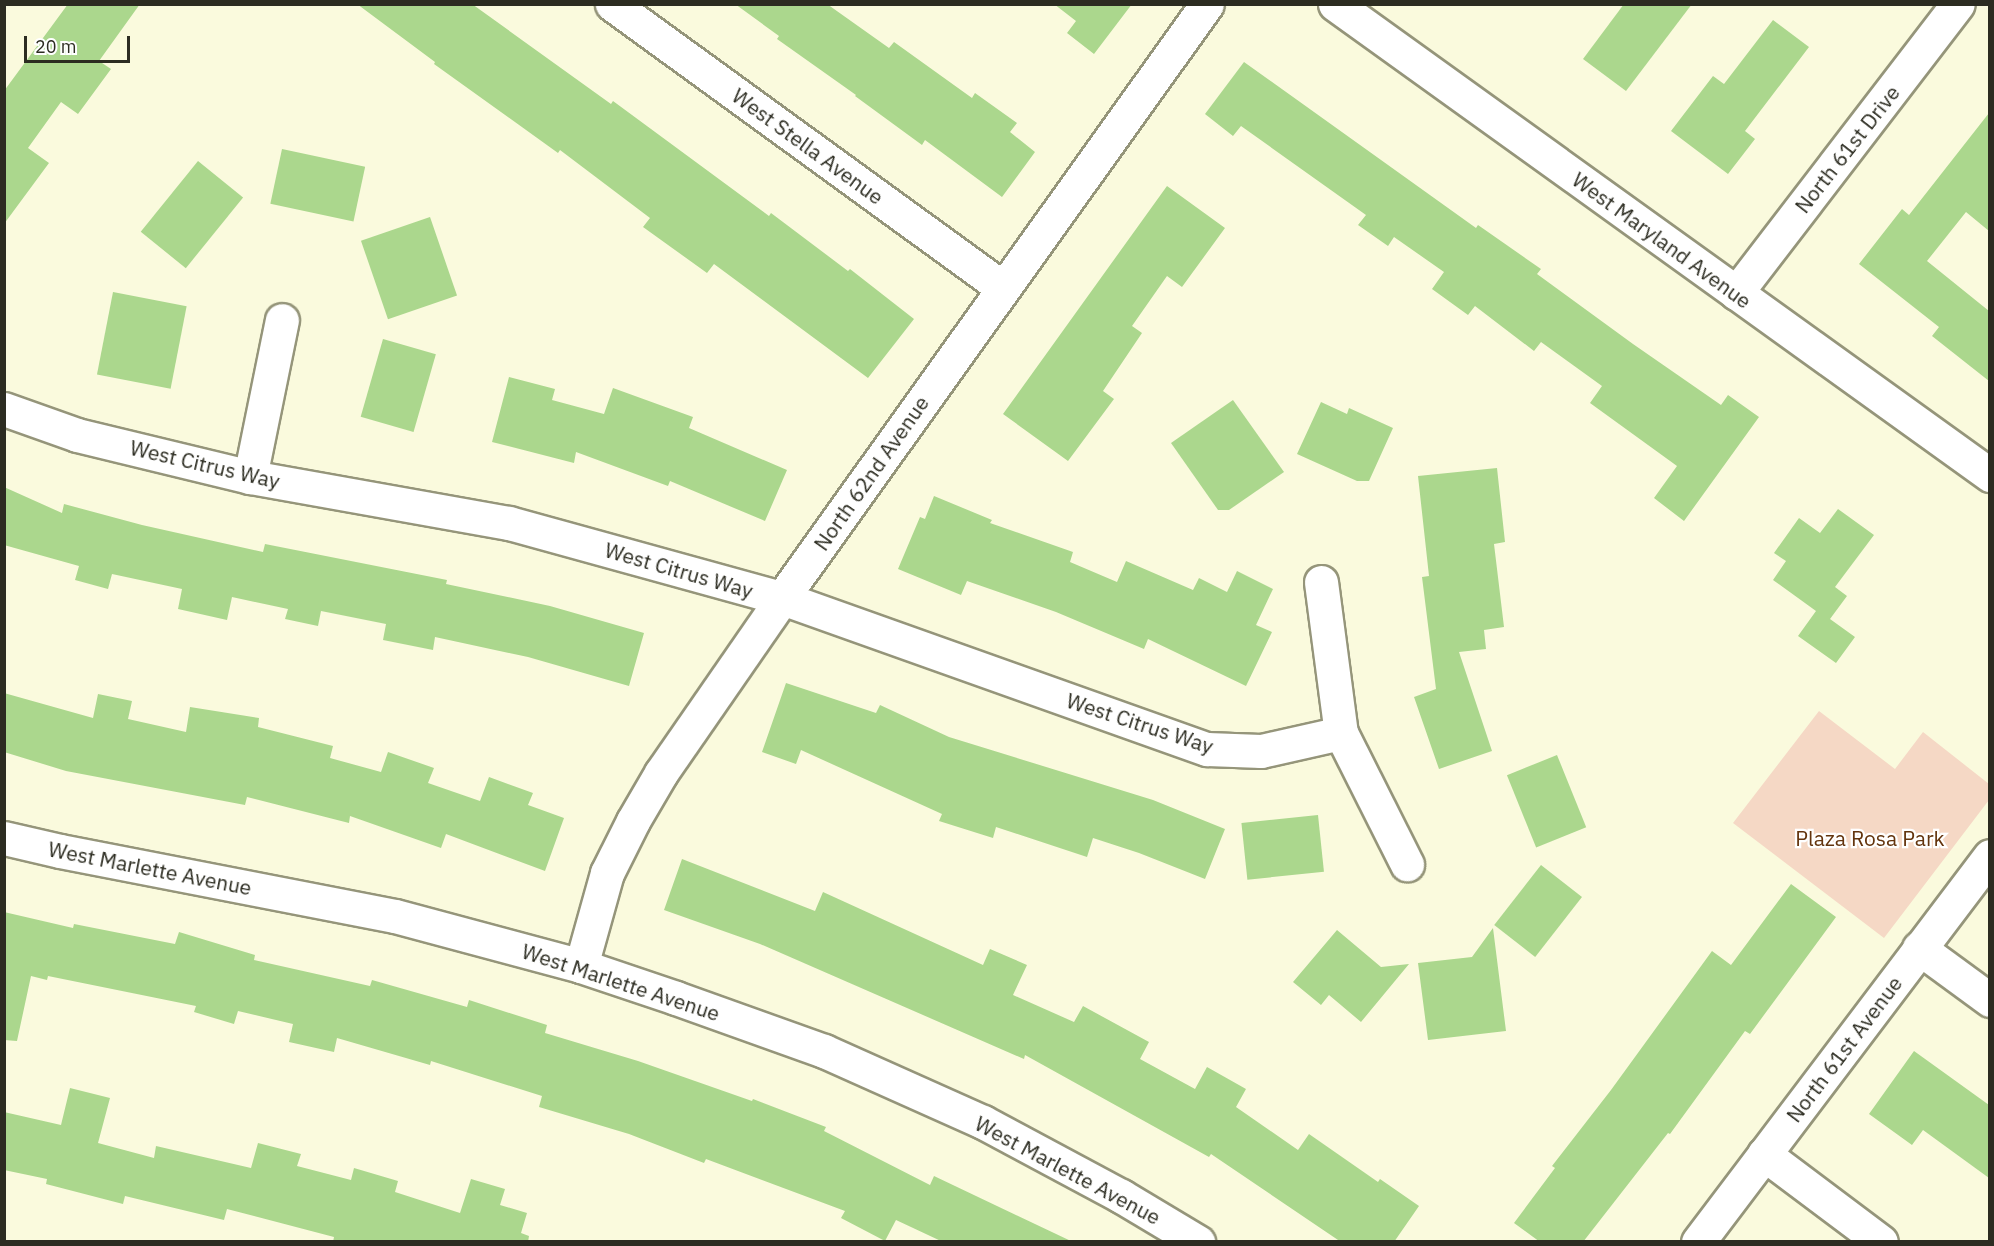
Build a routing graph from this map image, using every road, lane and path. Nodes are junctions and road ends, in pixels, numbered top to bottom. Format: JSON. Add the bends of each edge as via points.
{"nodes":[{"id":1,"x":612,"y":4,"type":"edge"},
{"id":2,"x":1207,"y":4,"type":"edge"},
{"id":3,"x":1335,"y":4,"type":"edge"},
{"id":4,"x":1958,"y":4,"type":"edge"},
{"id":5,"x":1003,"y":288,"type":"junction"},
{"id":6,"x":1736,"y":293,"type":"junction"},
{"id":7,"x":282,"y":320,"type":"dead end"},
{"id":8,"x":4,"y":409,"type":"edge"},
{"id":9,"x":1989,"y":475,"type":"edge"},
{"id":10,"x":250,"y":477,"type":"junction"},
{"id":11,"x":1321,"y":582,"type":"dead end"},
{"id":12,"x":782,"y":598,"type":"junction"},
{"id":13,"x":1341,"y":733,"type":"junction"},
{"id":14,"x":4,"y":838,"type":"edge"},
{"id":15,"x":1989,"y":856,"type":"edge"},
{"id":16,"x":1407,"y":864,"type":"dead end"},
{"id":17,"x":1919,"y":948,"type":"junction"},
{"id":18,"x":581,"y":966,"type":"junction"},
{"id":19,"x":1989,"y":1000,"type":"edge"},
{"id":20,"x":1764,"y":1154,"type":"junction"},
{"id":21,"x":1198,"y":1242,"type":"edge"},
{"id":22,"x":1698,"y":1242,"type":"edge"},
{"id":23,"x":1881,"y":1242,"type":"edge"}],
"edges":[{"from":1,"to":5,"type":"street","name":"West Stella Avenue"},
{"from":2,"to":5,"type":"street","name":"North 62nd Avenue"},
{"from":3,"to":6,"type":"street","name":"West Maryland Avenue"},
{"from":4,"to":6,"type":"street","name":"North 61st Drive"},
{"from":5,"to":12,"type":"street","name":"North 62nd Avenue"},
{"from":6,"to":9,"type":"street","name":"West Maryland Avenue"},
{"from":7,"to":10,"type":"street"},
{"from":8,"to":10,"type":"street","name":"West Citrus Way","via":[[77,435]]},
{"from":10,"to":12,"type":"street","name":"West Citrus Way","via":[[509,523]]},
{"from":11,"to":13,"type":"street"},
{"from":12,"to":13,"type":"street","name":"West Citrus Way","via":[[1207,749],[1261,751]]},
{"from":12,"to":18,"type":"street","name":"North 62nd Avenue","via":[[661,773],[633,821],[607,873]]},
{"from":13,"to":16,"type":"street"},
{"from":14,"to":18,"type":"street","name":"West Marlette Avenue","via":[[395,916]]},
{"from":15,"to":17,"type":"street","name":"North 61st Avenue"},
{"from":17,"to":19,"type":"street"},
{"from":17,"to":20,"type":"street","name":"North 61st Avenue"},
{"from":18,"to":21,"type":"street","name":"West Marlette Avenue","via":[[835,1055],[983,1122]]},
{"from":20,"to":22,"type":"street","name":"North 61st Avenue"},
{"from":20,"to":23,"type":"street"}]}
